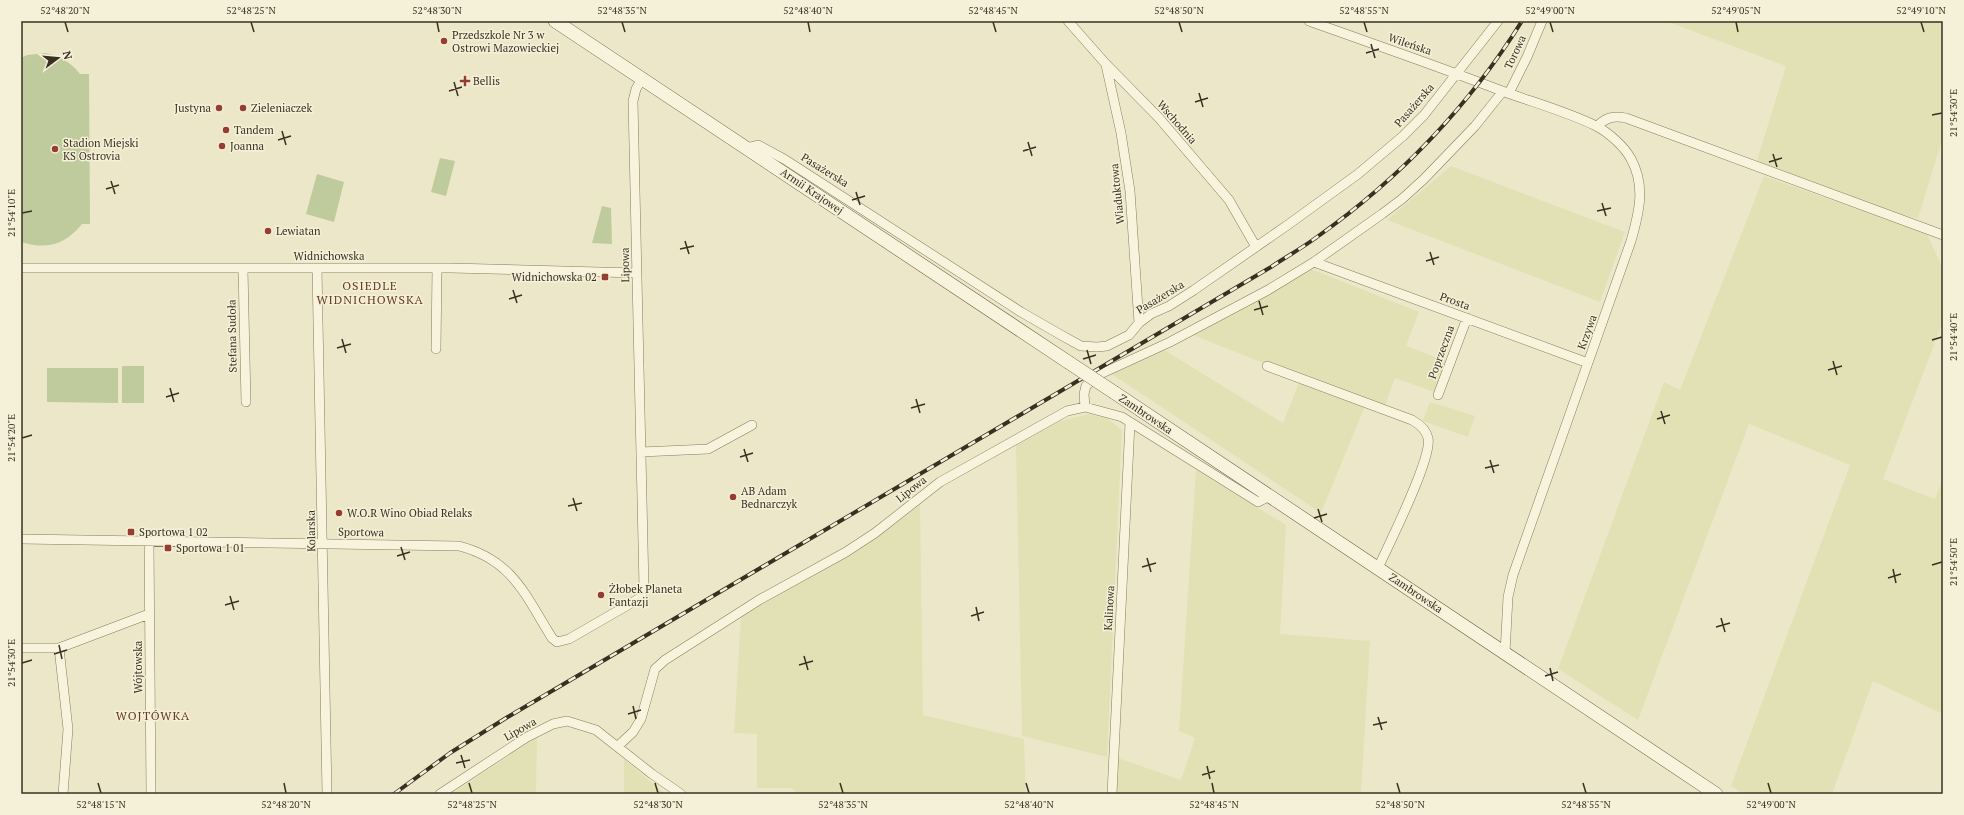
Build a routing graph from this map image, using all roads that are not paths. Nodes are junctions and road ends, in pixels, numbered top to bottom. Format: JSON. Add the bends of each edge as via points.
{"nodes":[{"id":1,"x":555,"y":21,"type":"edge"},
{"id":2,"x":1068,"y":21,"type":"edge"},
{"id":3,"x":1309,"y":21,"type":"edge"},
{"id":4,"x":1498,"y":21,"type":"edge"},
{"id":5,"x":1542,"y":21,"type":"edge"},
{"id":6,"x":1106,"y":63,"type":"junction"},
{"id":7,"x":1456,"y":72,"type":"junction"},
{"id":8,"x":642,"y":79,"type":"junction"},
{"id":9,"x":1506,"y":92,"type":"junction"},
{"id":10,"x":1597,"y":126,"type":"junction"},
{"id":11,"x":746,"y":148,"type":"junction"},
{"id":12,"x":1943,"y":235,"type":"edge"},
{"id":13,"x":1256,"y":247,"type":"junction"},
{"id":14,"x":1314,"y":262,"type":"junction"},
{"id":15,"x":21,"y":268,"type":"edge"},
{"id":16,"x":317,"y":268,"type":"junction"},
{"id":17,"x":437,"y":268,"type":"junction"},
{"id":18,"x":243,"y":269,"type":"junction"},
{"id":19,"x":637,"y":273,"type":"junction"},
{"id":20,"x":1467,"y":318,"type":"junction"},
{"id":21,"x":1139,"y":323,"type":"junction"},
{"id":22,"x":436,"y":349,"type":"dead end"},
{"id":23,"x":1588,"y":363,"type":"junction"},
{"id":24,"x":1267,"y":366,"type":"dead end"},
{"id":25,"x":1114,"y":393,"type":"joint"},
{"id":26,"x":1438,"y":395,"type":"dead end"},
{"id":27,"x":246,"y":402,"type":"dead end"},
{"id":28,"x":1085,"y":407,"type":"junction"},
{"id":29,"x":1130,"y":423,"type":"junction"},
{"id":30,"x":752,"y":425,"type":"dead end"},
{"id":31,"x":641,"y":452,"type":"junction"},
{"id":32,"x":1270,"y":496,"type":"junction"},
{"id":33,"x":21,"y":539,"type":"edge"},
{"id":34,"x":149,"y":541,"type":"junction"},
{"id":35,"x":323,"y":543,"type":"junction"},
{"id":36,"x":1378,"y":568,"type":"junction"},
{"id":37,"x":643,"y":594,"type":"joint"},
{"id":38,"x":149,"y":614,"type":"junction"},
{"id":39,"x":21,"y":648,"type":"edge"},
{"id":40,"x":59,"y":648,"type":"junction"},
{"id":41,"x":1505,"y":653,"type":"junction"},
{"id":42,"x":618,"y":746,"type":"junction"},
{"id":43,"x":63,"y":794,"type":"edge"},
{"id":44,"x":151,"y":794,"type":"edge"},
{"id":45,"x":327,"y":794,"type":"edge"},
{"id":46,"x":440,"y":794,"type":"edge"},
{"id":47,"x":681,"y":794,"type":"edge"},
{"id":48,"x":1112,"y":794,"type":"edge"},
{"id":49,"x":1716,"y":794,"type":"edge"}],
"edges":[{"from":1,"to":8,"type":"main road","name":"Armii Krajowej"},
{"from":2,"to":6,"type":"street","name":"Wschodnia"},
{"from":3,"to":7,"type":"street","name":"Wileńska"},
{"from":4,"to":7,"type":"street","name":"Pasażerska"},
{"from":5,"to":9,"type":"street","name":"Torowa","via":[[1527,57]]},
{"from":6,"to":13,"type":"street","name":"Wschodnia","via":[[1159,118],[1229,200]]},
{"from":6,"to":21,"type":"street","name":"Wiaduktowa","via":[[1130,190]]},
{"from":7,"to":9,"type":"street","name":"Wileńska"},
{"from":7,"to":13,"type":"street","name":"Pasażerska","via":[[1424,115],[1403,136],[1358,174]]},
{"from":8,"to":11,"type":"main road","name":"Armii Krajowej"},
{"from":8,"to":19,"type":"street","name":"Lipowa","via":[[633,101]]},
{"from":9,"to":10,"type":"street","name":"Krzywa"},
{"from":9,"to":14,"type":"street","name":"Torowa","via":[[1402,199]]},
{"from":10,"to":12,"type":"street","via":[[1606,118],[1626,118]]},
{"from":10,"to":23,"type":"street","name":"Krzywa","via":[[1630,157],[1638,176],[1641,193],[1632,241]]},
{"from":11,"to":21,"type":"street","name":"Pasażerska","via":[[758,145],[784,159],[1021,312],[1081,346],[1107,346],[1129,334]]},
{"from":11,"to":25,"type":"main road","name":"Armii Krajowej","bridge":true},
{"from":13,"to":21,"type":"street","name":"Pasażerska","via":[[1194,290]]},
{"from":14,"to":20,"type":"street","name":"Prosta"},
{"from":14,"to":28,"type":"street","name":"Torowa","via":[[1237,307],[1096,376],[1086,386]]},
{"from":15,"to":18,"type":"street","name":"Widnichowska"},
{"from":16,"to":17,"type":"street","name":"Widnichowska"},
{"from":16,"to":18,"type":"street","name":"Widnichowska"},
{"from":16,"to":35,"type":"street","name":"Kolarska"},
{"from":17,"to":19,"type":"street","name":"Widnichowska"},
{"from":17,"to":22,"type":"street"},
{"from":18,"to":27,"type":"street","name":"Stefana Sudoła"},
{"from":19,"to":31,"type":"street","name":"Lipowa"},
{"from":20,"to":23,"type":"street","name":"Prosta"},
{"from":20,"to":26,"type":"street","name":"Poprzeczna"},
{"from":23,"to":41,"type":"street","name":"Krzywa","via":[[1513,575],[1508,597]]},
{"from":24,"to":36,"type":"street","via":[[1407,418],[1424,429],[1428,439],[1427,453],[1406,509]]},
{"from":25,"to":32,"type":"main road","name":"Zambrowska"},
{"from":28,"to":29,"type":"street","via":[[1122,418]]},
{"from":28,"to":42,"type":"street","name":"Lipowa","via":[[1067,411],[940,482],[846,552],[759,600],[665,660],[655,669],[641,719],[633,732]]},
{"from":29,"to":32,"type":"street","via":[[1258,502]]},
{"from":29,"to":48,"type":"street","name":"Kalinowa"},
{"from":30,"to":31,"type":"street","via":[[708,449]]},
{"from":31,"to":37,"type":"street","name":"Lipowa"},
{"from":32,"to":36,"type":"main road","name":"Zambrowska"},
{"from":33,"to":34,"type":"street","name":"Sportowa"},
{"from":34,"to":35,"type":"street","name":"Sportowa"},
{"from":34,"to":38,"type":"street","name":"Wójtowska"},
{"from":35,"to":37,"type":"street","name":"Sportowa","via":[[459,546],[489,556],[515,580],[557,642],[569,639]]},
{"from":35,"to":45,"type":"street","name":"Kolarska"},
{"from":36,"to":41,"type":"main road","name":"Zambrowska"},
{"from":38,"to":40,"type":"street"},
{"from":38,"to":44,"type":"street","name":"Wójtowska"},
{"from":39,"to":40,"type":"street"},
{"from":40,"to":43,"type":"street","via":[[68,729]]},
{"from":41,"to":49,"type":"main road","name":"Zambrowska"},
{"from":42,"to":46,"type":"street","name":"Lipowa","via":[[596,730],[567,721],[553,724],[527,737]]},
{"from":42,"to":47,"type":"street","name":"Lipowa"}]}
